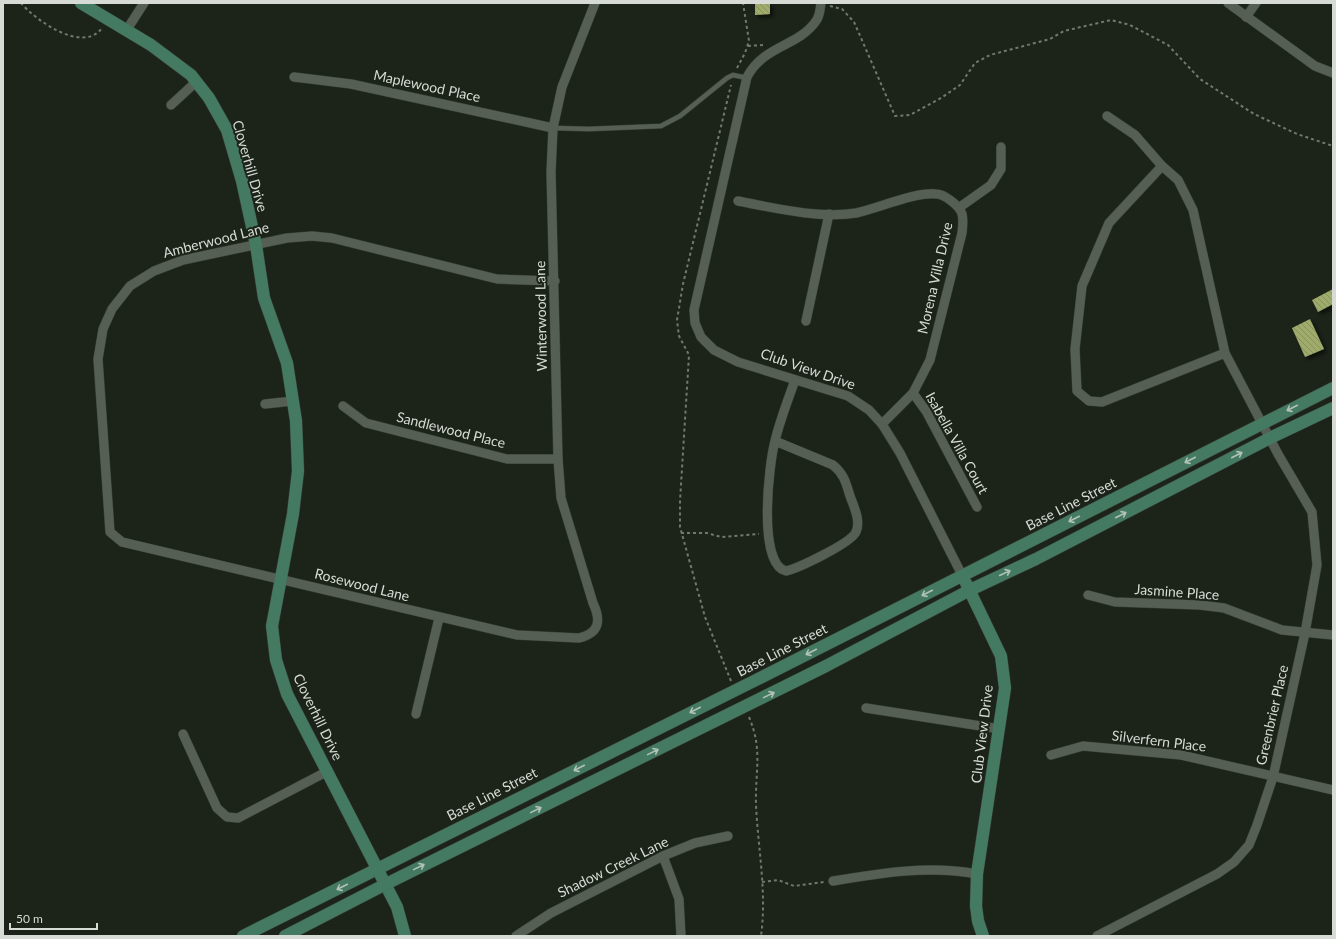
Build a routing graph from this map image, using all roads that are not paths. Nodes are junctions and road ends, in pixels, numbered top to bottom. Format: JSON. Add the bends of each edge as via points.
{"nodes":[{"id":1,"x":80,"y":3,"type":"edge"},
{"id":2,"x":144,"y":3,"type":"edge"},
{"id":3,"x":595,"y":3,"type":"edge"},
{"id":4,"x":821,"y":3,"type":"edge"},
{"id":5,"x":1228,"y":3,"type":"edge"},
{"id":6,"x":1256,"y":3,"type":"edge"},
{"id":7,"x":1246,"y":17,"type":"junction"},
{"id":8,"x":126,"y":31,"type":"junction"},
{"id":9,"x":1333,"y":73,"type":"edge"},
{"id":10,"x":294,"y":77,"type":"dead end"},
{"id":11,"x":747,"y":78,"type":"junction"},
{"id":12,"x":196,"y":82,"type":"junction"},
{"id":13,"x":171,"y":105,"type":"dead end"},
{"id":14,"x":1107,"y":116,"type":"dead end"},
{"id":15,"x":553,"y":128,"type":"junction"},
{"id":16,"x":1002,"y":148,"type":"dead end"},
{"id":17,"x":1162,"y":166,"type":"junction"},
{"id":18,"x":738,"y":201,"type":"dead end"},
{"id":19,"x":960,"y":207,"type":"junction"},
{"id":20,"x":830,"y":214,"type":"junction"},
{"id":21,"x":256,"y":245,"type":"junction"},
{"id":22,"x":555,"y":281,"type":"junction"},
{"id":23,"x":806,"y":322,"type":"dead end"},
{"id":24,"x":1225,"y":353,"type":"junction"},
{"id":25,"x":795,"y":380,"type":"junction"},
{"id":26,"x":1333,"y":388,"type":"edge"},
{"id":27,"x":913,"y":393,"type":"junction"},
{"id":28,"x":293,"y":401,"type":"junction"},
{"id":29,"x":265,"y":404,"type":"dead end"},
{"id":30,"x":343,"y":406,"type":"dead end"},
{"id":31,"x":1333,"y":408,"type":"edge"},
{"id":32,"x":882,"y":424,"type":"junction"},
{"id":33,"x":1262,"y":424,"type":"junction"},
{"id":34,"x":1270,"y":438,"type":"junction"},
{"id":35,"x":775,"y":441,"type":"junction"},
{"id":36,"x":558,"y":459,"type":"junction"},
{"id":37,"x":977,"y":507,"type":"dead end"},
{"id":38,"x":122,"y":542,"type":"joint"},
{"id":39,"x":962,"y":575,"type":"junction"},
{"id":40,"x":281,"y":579,"type":"junction"},
{"id":41,"x":970,"y":590,"type":"junction"},
{"id":42,"x":1088,"y":595,"type":"dead end"},
{"id":43,"x":439,"y":618,"type":"junction"},
{"id":44,"x":595,"y":630,"type":"joint"},
{"id":45,"x":1305,"y":633,"type":"junction"},
{"id":46,"x":1333,"y":635,"type":"edge"},
{"id":47,"x":866,"y":708,"type":"dead end"},
{"id":48,"x":416,"y":714,"type":"dead end"},
{"id":49,"x":1000,"y":729,"type":"junction"},
{"id":50,"x":183,"y":734,"type":"dead end"},
{"id":51,"x":1051,"y":755,"type":"dead end"},
{"id":52,"x":328,"y":771,"type":"junction"},
{"id":53,"x":1273,"y":777,"type":"junction"},
{"id":54,"x":1333,"y":790,"type":"edge"},
{"id":55,"x":728,"y":836,"type":"dead end"},
{"id":56,"x":663,"y":856,"type":"junction"},
{"id":57,"x":377,"y":869,"type":"junction"},
{"id":58,"x":977,"y":874,"type":"junction"},
{"id":59,"x":833,"y":881,"type":"road end"},
{"id":60,"x":384,"y":885,"type":"junction"},
{"id":61,"x":243,"y":936,"type":"edge"},
{"id":62,"x":285,"y":936,"type":"edge"},
{"id":63,"x":405,"y":936,"type":"edge"},
{"id":64,"x":516,"y":936,"type":"edge"},
{"id":65,"x":681,"y":936,"type":"edge"},
{"id":66,"x":983,"y":936,"type":"edge"},
{"id":67,"x":1097,"y":936,"type":"edge"}],
"edges":[{"from":1,"to":8,"type":"main road","name":"Cloverhill Drive"},
{"from":2,"to":8,"type":"street"},
{"from":3,"to":15,"type":"street","name":"Winterwood Lane","via":[[562,88]]},
{"from":4,"to":11,"type":"street","name":"Club View Drive","via":[[818,20],[809,30],[753,65]]},
{"from":5,"to":7,"type":"street"},
{"from":6,"to":7,"type":"street"},
{"from":7,"to":9,"type":"street","via":[[1315,66]]},
{"from":8,"to":12,"type":"main road","name":"Cloverhill Drive","via":[[150,45],[191,75]]},
{"from":10,"to":15,"type":"street","name":"Maplewood Place","via":[[351,84]]},
{"from":11,"to":15,"type":"lane","via":[[733,75],[726,78],[680,116],[661,126]]},
{"from":11,"to":25,"type":"street","name":"Club View Drive","via":[[694,310],[696,323],[701,337],[714,350],[738,362]]},
{"from":12,"to":13,"type":"street"},
{"from":12,"to":21,"type":"main road","name":"Cloverhill Drive","via":[[209,98],[227,130],[242,181]]},
{"from":14,"to":17,"type":"street","name":"Greenbrier Place","via":[[1135,135]]},
{"from":15,"to":22,"type":"street","name":"Winterwood Lane","via":[[551,172]]},
{"from":16,"to":19,"type":"street","via":[[1001,169],[991,185]]},
{"from":17,"to":24,"type":"street","name":"Greenbrier Place","via":[[1178,180],[1193,210]]},
{"from":17,"to":24,"type":"street","via":[[1109,223],[1082,286],[1076,348],[1077,391],[1089,401],[1102,402]]},
{"from":18,"to":20,"type":"street","name":"Morena Villa Drive"},
{"from":19,"to":20,"type":"street","name":"Morena Villa Drive","via":[[936,194],[922,195],[854,213]]},
{"from":19,"to":27,"type":"street","name":"Morena Villa Drive","via":[[964,220],[962,233],[932,353]]},
{"from":20,"to":23,"type":"street"},
{"from":21,"to":22,"type":"street","name":"Amberwood Lane","via":[[287,238],[332,238],[496,279]]},
{"from":21,"to":28,"type":"main road","name":"Cloverhill Drive","via":[[264,298],[287,363]]},
{"from":21,"to":38,"type":"street","name":"Amberwood Lane","via":[[183,260],[154,271],[130,286],[112,309],[103,329],[98,359],[110,532]]},
{"from":22,"to":36,"type":"street","name":"Winterwood Lane"},
{"from":24,"to":33,"type":"street","name":"Greenbrier Place"},
{"from":25,"to":32,"type":"street","name":"Club View Drive","via":[[848,396],[869,410]]},
{"from":25,"to":35,"type":"street"},
{"from":26,"to":33,"type":"main road","name":"Base Line Street","one_way":true},
{"from":27,"to":32,"type":"street","name":"Morena Villa Drive"},
{"from":27,"to":37,"type":"street","name":"Isabella Villa Court","via":[[926,411]]},
{"from":28,"to":29,"type":"street"},
{"from":28,"to":40,"type":"main road","name":"Cloverhill Drive","via":[[298,471]]},
{"from":30,"to":36,"type":"street","name":"Sandlewood Place","via":[[366,423],[507,459]]},
{"from":31,"to":34,"type":"main road"},
{"from":32,"to":39,"type":"street","name":"Club View Drive","via":[[900,453]]},
{"from":33,"to":34,"type":"street","name":"Greenbrier Place"},
{"from":33,"to":39,"type":"main road","name":"Base Line Street","one_way":true},
{"from":41,"to":34,"type":"main road","one_way":true,"via":[[1036,559]]},
{"from":34,"to":45,"type":"street","name":"Greenbrier Place","via":[[1312,512],[1318,565]]},
{"from":35,"to":35,"type":"street","via":[[833,465],[840,471],[846,481],[857,517],[856,532],[852,537],[786,571],[778,566],[774,559],[768,534],[769,468]]},
{"from":36,"to":44,"type":"street","name":"Winterwood Lane","via":[[561,498],[592,603],[598,613],[599,622]]},
{"from":38,"to":40,"type":"street","name":"Rosewood Lane"},
{"from":39,"to":41,"type":"main road","name":"Club View Drive"},
{"from":39,"to":57,"type":"main road","name":"Base Line Street","one_way":true},
{"from":40,"to":43,"type":"street","name":"Rosewood Lane"},
{"from":40,"to":52,"type":"main road","name":"Cloverhill Drive","via":[[272,626],[276,660],[287,694]]},
{"from":41,"to":49,"type":"main road","name":"Club View Drive","via":[[1001,656],[1005,688]]},
{"from":60,"to":41,"type":"main road","one_way":true,"via":[[826,666]]},
{"from":42,"to":45,"type":"street","name":"Jasmine Place","via":[[1115,602],[1224,608],[1282,630]]},
{"from":43,"to":44,"type":"street","name":"Rosewood Lane","via":[[524,636],[580,638]]},
{"from":43,"to":48,"type":"street"},
{"from":45,"to":46,"type":"street","name":"Jasmine Place"},
{"from":45,"to":53,"type":"street","name":"Greenbrier Place"},
{"from":47,"to":49,"type":"street"},
{"from":49,"to":58,"type":"main road","name":"Club View Drive"},
{"from":50,"to":52,"type":"street","via":[[217,808],[227,817],[238,818]]},
{"from":51,"to":53,"type":"street","name":"Silverfern Place","via":[[1083,746],[1181,755]]},
{"from":52,"to":57,"type":"main road","name":"Cloverhill Drive"},
{"from":53,"to":54,"type":"street","name":"Silverfern Place"},
{"from":53,"to":67,"type":"street","name":"Greenbrier Place","via":[[1249,845],[1234,862],[1199,885]]},
{"from":55,"to":56,"type":"street","name":"Shadow Creek Lane","via":[[695,843]]},
{"from":56,"to":64,"type":"street","name":"Shadow Creek Lane","via":[[551,913]]},
{"from":56,"to":65,"type":"street","via":[[679,899]]},
{"from":57,"to":60,"type":"main road","name":"Cloverhill Drive"},
{"from":57,"to":61,"type":"main road","name":"Base Line Street","one_way":true},
{"from":58,"to":59,"type":"street","via":[[954,870],[912,870]]},
{"from":58,"to":66,"type":"main road","name":"Club View Drive","via":[[976,906]]},
{"from":60,"to":62,"type":"main road"},
{"from":60,"to":63,"type":"main road","name":"Cloverhill Drive","via":[[396,907]]}]}
